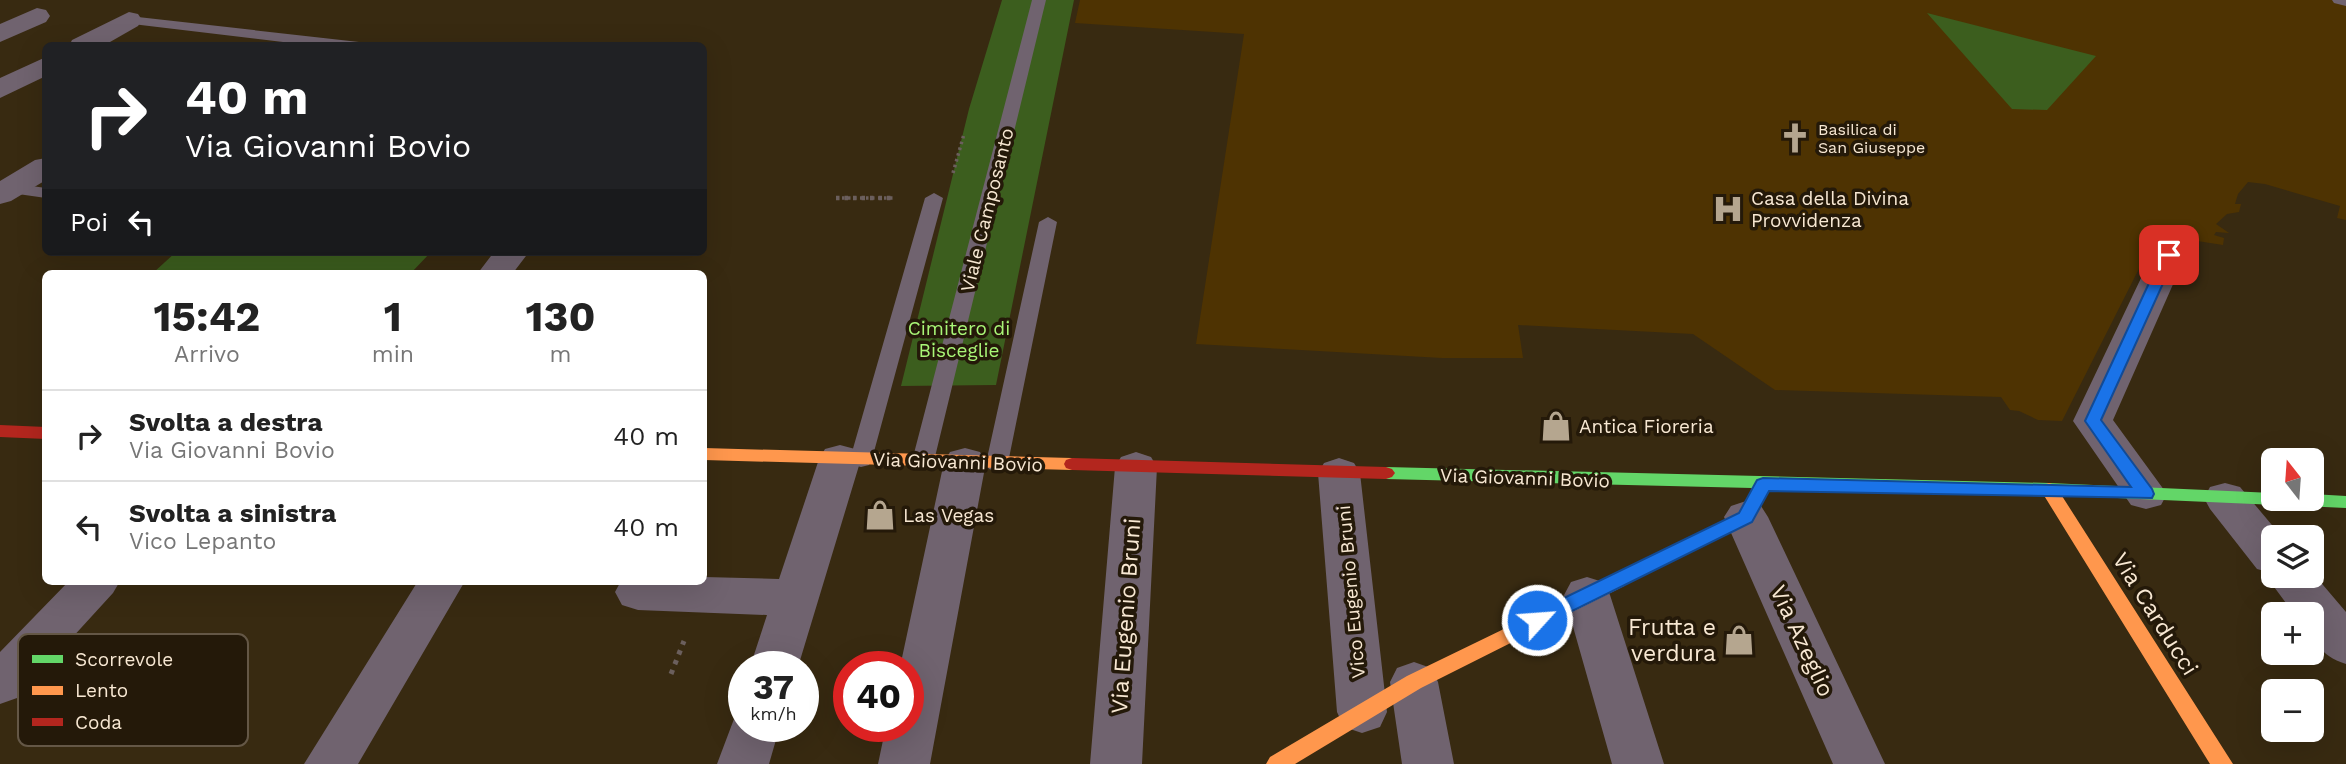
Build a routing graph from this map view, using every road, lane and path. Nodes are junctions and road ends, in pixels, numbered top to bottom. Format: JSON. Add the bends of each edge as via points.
{"nodes":[{"id":1,"x":1039,"y":0,"type":"edge"},
{"id":2,"x":2339,"y":0,"type":"edge"},
{"id":3,"x":2346,"y":2,"type":"edge"},
{"id":4,"x":37,"y":16,"type":"dead end"},
{"id":5,"x":129,"y":20,"type":"joint"},
{"id":6,"x":0,"y":34,"type":"edge"},
{"id":7,"x":89,"y":42,"type":"edge"},
{"id":8,"x":299,"y":42,"type":"edge"},
{"id":9,"x":42,"y":169,"type":"edge"},
{"id":10,"x":5,"y":191,"type":"edge"},
{"id":11,"x":42,"y":193,"type":"edge"},
{"id":12,"x":934,"y":198,"type":"dead end"},
{"id":13,"x":1048,"y":222,"type":"dead end"},
{"id":14,"x":2169,"y":255,"type":"dead end"},
{"id":15,"x":509,"y":256,"type":"edge"},
{"id":16,"x":497,"y":270,"type":"edge"},
{"id":17,"x":0,"y":432,"type":"edge"},
{"id":18,"x":42,"y":433,"type":"edge"},
{"id":19,"x":707,"y":454,"type":"edge"},
{"id":20,"x":851,"y":459,"type":"junction"},
{"id":21,"x":962,"y":462,"type":"junction"},
{"id":22,"x":1136,"y":467,"type":"junction"},
{"id":23,"x":1339,"y":472,"type":"junction"},
{"id":24,"x":2049,"y":489,"type":"junction"},
{"id":25,"x":2146,"y":494,"type":"junction"},
{"id":26,"x":2225,"y":498,"type":"junction"},
{"id":27,"x":1754,"y":501,"type":"junction"},
{"id":28,"x":2346,"y":502,"type":"edge"},
{"id":29,"x":2261,"y":542,"type":"edge"},
{"id":30,"x":93,"y":585,"type":"edge"},
{"id":31,"x":440,"y":585,"type":"edge"},
{"id":32,"x":2299,"y":588,"type":"edge"},
{"id":33,"x":638,"y":592,"type":"dead end"},
{"id":34,"x":1587,"y":595,"type":"junction"},
{"id":35,"x":796,"y":598,"type":"junction"},
{"id":36,"x":47,"y":634,"type":"edge"},
{"id":37,"x":2346,"y":645,"type":"edge"},
{"id":38,"x":779,"y":651,"type":"edge"},
{"id":39,"x":18,"y":665,"type":"edge"},
{"id":40,"x":1413,"y":682,"type":"junction"},
{"id":41,"x":0,"y":684,"type":"edge"},
{"id":42,"x":1362,"y":712,"type":"junction"},
{"id":43,"x":750,"y":742,"type":"edge"},
{"id":44,"x":330,"y":764,"type":"edge"},
{"id":45,"x":743,"y":764,"type":"edge"},
{"id":46,"x":904,"y":764,"type":"edge"},
{"id":47,"x":1116,"y":764,"type":"edge"},
{"id":48,"x":1277,"y":764,"type":"edge"},
{"id":49,"x":1428,"y":764,"type":"edge"},
{"id":50,"x":1638,"y":764,"type":"edge"},
{"id":51,"x":1859,"y":764,"type":"edge"},
{"id":52,"x":2222,"y":764,"type":"edge"}],
"edges":[{"from":1,"to":21,"type":"lane","name":"Viale Camposanto"},
{"from":2,"to":3,"type":"lane"},
{"from":4,"to":6,"type":"street"},
{"from":5,"to":7,"type":"street"},
{"from":5,"to":8,"type":"lane"},
{"from":9,"to":10,"type":"street"},
{"from":10,"to":11,"type":"lane"},
{"from":12,"to":20,"type":"lane"},
{"from":13,"to":21,"type":"lane"},
{"from":14,"to":25,"type":"street","via":[[2093,421]]},
{"from":15,"to":16,"type":"street"},
{"from":17,"to":18,"type":"street"},
{"from":19,"to":20,"type":"street","name":"Via Giovanni Bovio"},
{"from":20,"to":21,"type":"street","name":"Via Giovanni Bovio"},
{"from":20,"to":35,"type":"street"},
{"from":21,"to":22,"type":"street","name":"Via Giovanni Bovio"},
{"from":21,"to":46,"type":"street"},
{"from":22,"to":23,"type":"street","name":"Via Giovanni Bovio"},
{"from":22,"to":47,"type":"street","name":"Via Eugenio Bruni"},
{"from":23,"to":27,"type":"street","name":"Via Giovanni Bovio"},
{"from":23,"to":42,"type":"street","name":"Vico Eugenio Bruni"},
{"from":24,"to":25,"type":"street","name":"Via Giovanni Bovio"},
{"from":24,"to":27,"type":"street","name":"Via Giovanni Bovio"},
{"from":24,"to":52,"type":"street","name":"Via Carducci"},
{"from":25,"to":26,"type":"street","name":"Via Giovanni Bovio"},
{"from":26,"to":28,"type":"street","name":"Via Giovanni Bovio"},
{"from":26,"to":29,"type":"street"},
{"from":27,"to":34,"type":"street"},
{"from":27,"to":51,"type":"street","name":"Via Azeglio"},
{"from":30,"to":36,"type":"street"},
{"from":31,"to":44,"type":"street"},
{"from":32,"to":37,"type":"street"},
{"from":33,"to":35,"type":"street"},
{"from":34,"to":40,"type":"street"},
{"from":34,"to":50,"type":"street"},
{"from":35,"to":38,"type":"street"},
{"from":39,"to":41,"type":"street"},
{"from":40,"to":42,"type":"street"},
{"from":40,"to":49,"type":"street"},
{"from":42,"to":48,"type":"street"},
{"from":43,"to":45,"type":"street"}]}
